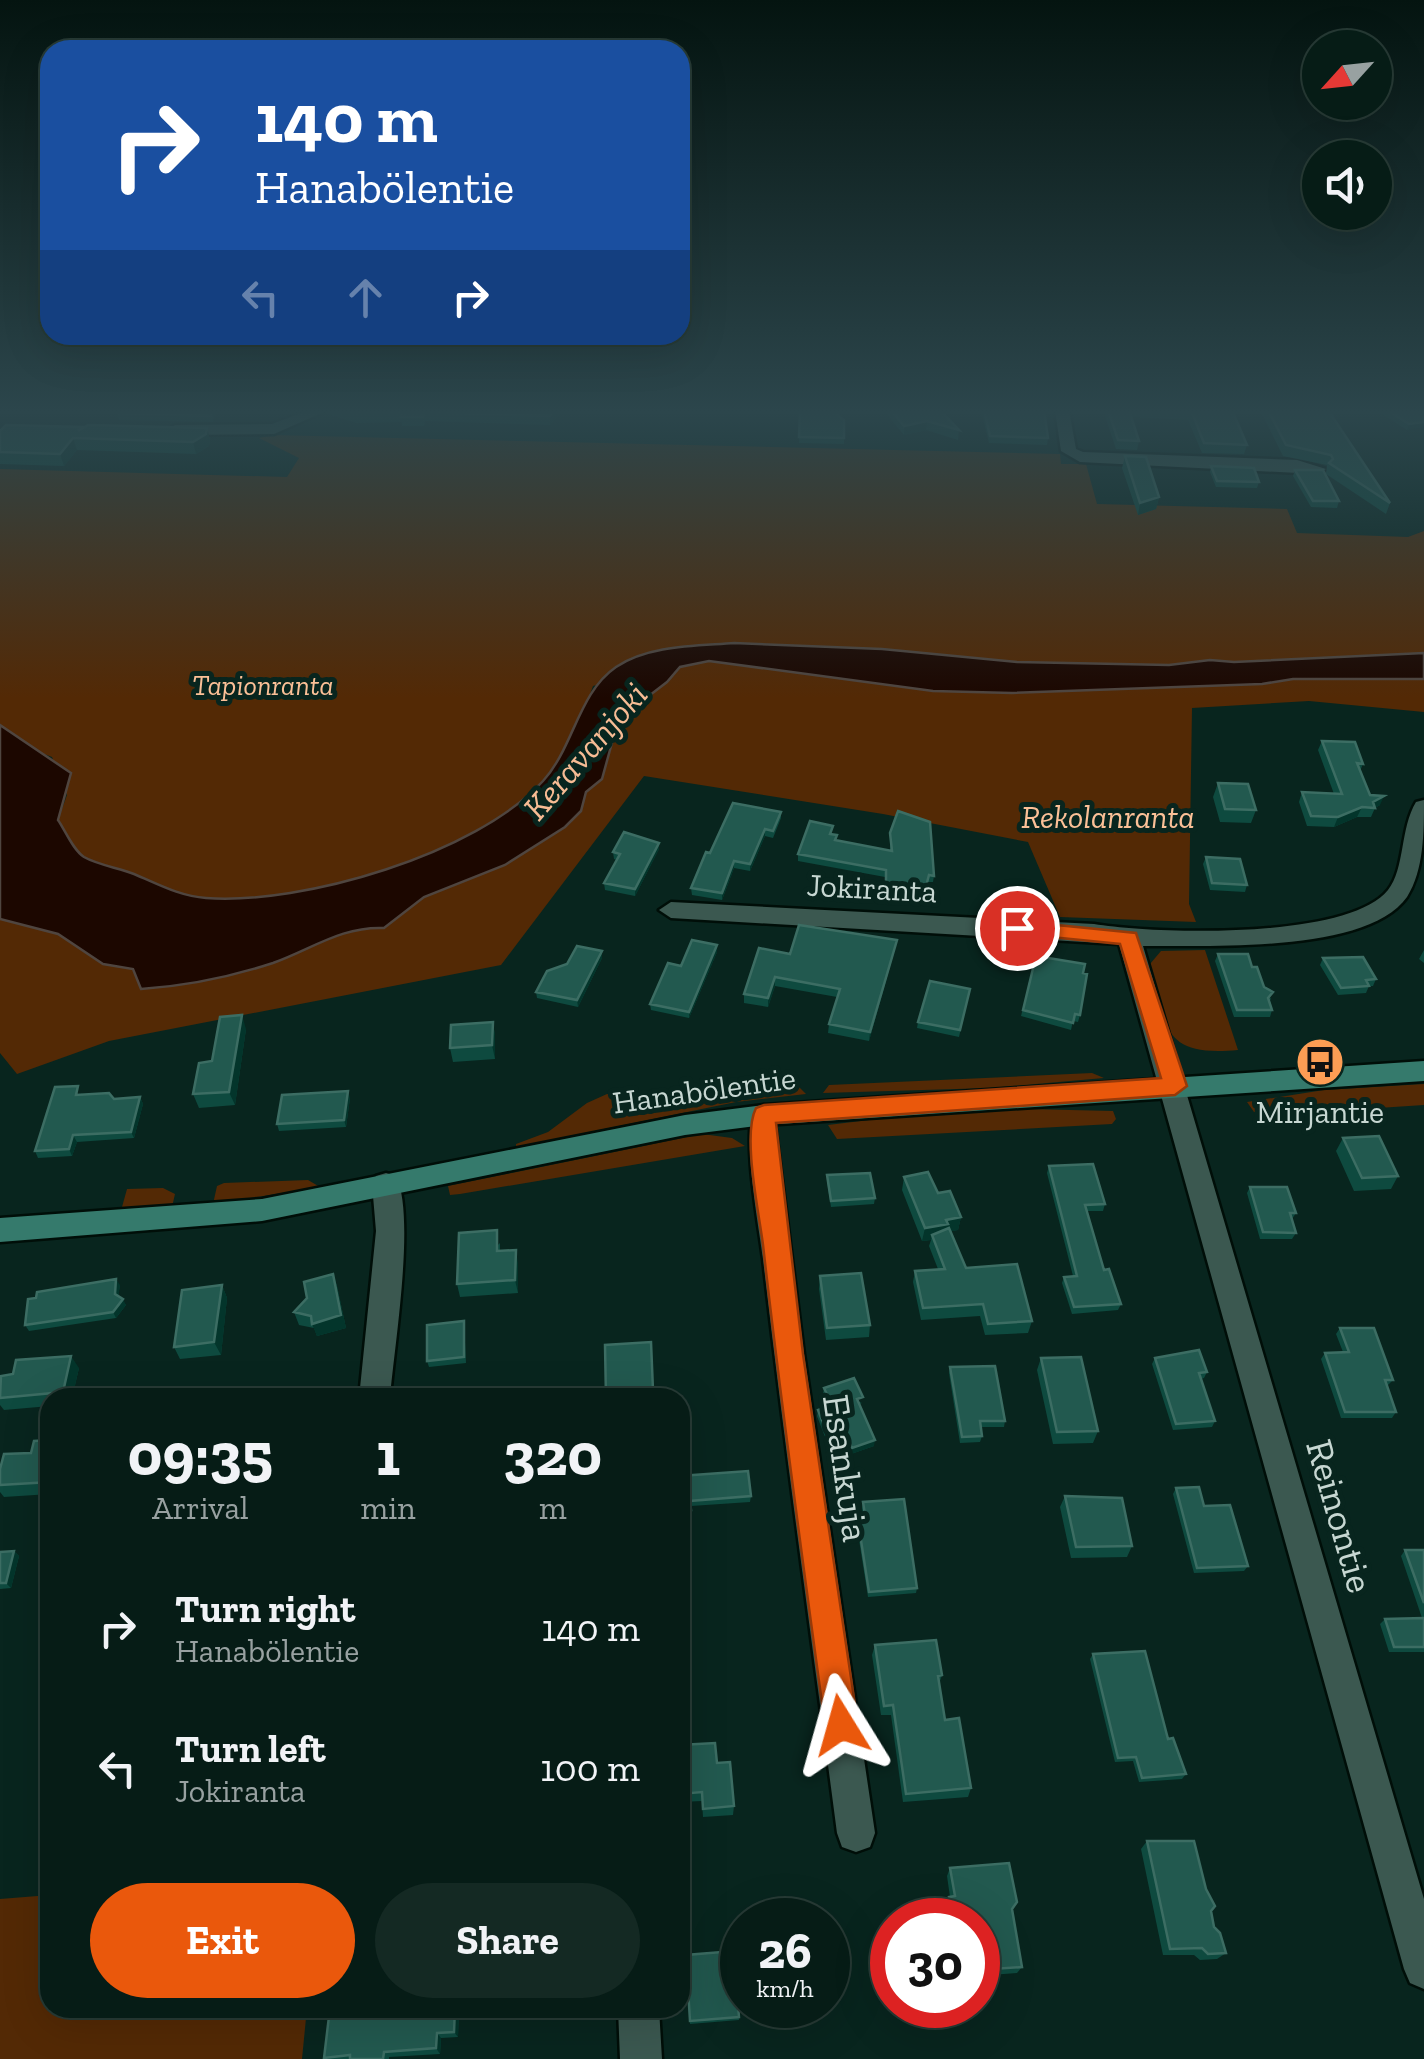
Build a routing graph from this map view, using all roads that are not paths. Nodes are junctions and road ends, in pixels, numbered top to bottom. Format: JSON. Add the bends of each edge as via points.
{"nodes":[{"id":1,"x":1424,"y":807,"type":"edge"},
{"id":2,"x":672,"y":910,"type":"dead end"},
{"id":3,"x":1128,"y":938,"type":"junction"},
{"id":4,"x":1424,"y":1071,"type":"edge"},
{"id":5,"x":1175,"y":1086,"type":"junction"},
{"id":6,"x":764,"y":1115,"type":"junction"},
{"id":7,"x":386,"y":1184,"type":"junction"},
{"id":8,"x":0,"y":1230,"type":"edge"},
{"id":9,"x":375,"y":1388,"type":"edge"},
{"id":10,"x":856,"y":1832,"type":"dead end"},
{"id":11,"x":1424,"y":1969,"type":"edge"},
{"id":12,"x":639,"y":2018,"type":"edge"},
{"id":13,"x":641,"y":2059,"type":"edge"}],
"edges":[{"from":1,"to":3,"type":"street","name":"Jokiranta","via":[[1397,894],[1366,918],[1314,932]]},
{"from":2,"to":3,"type":"street","name":"Jokiranta"},
{"from":3,"to":5,"type":"street"},
{"from":4,"to":5,"type":"street","name":"Hanabölentie"},
{"from":5,"to":6,"type":"street","name":"Hanabölentie"},
{"from":5,"to":11,"type":"street","name":"Reinontie","via":[[1181,1126]]},
{"from":6,"to":7,"type":"street","name":"Hanabölentie","via":[[685,1124]]},
{"from":6,"to":10,"type":"street","name":"Esankuja","via":[[789,1354]]},
{"from":7,"to":8,"type":"street","name":"Hanabölentie","via":[[262,1210]]},
{"from":7,"to":9,"type":"street","via":[[390,1232]]},
{"from":12,"to":13,"type":"street"}]}
